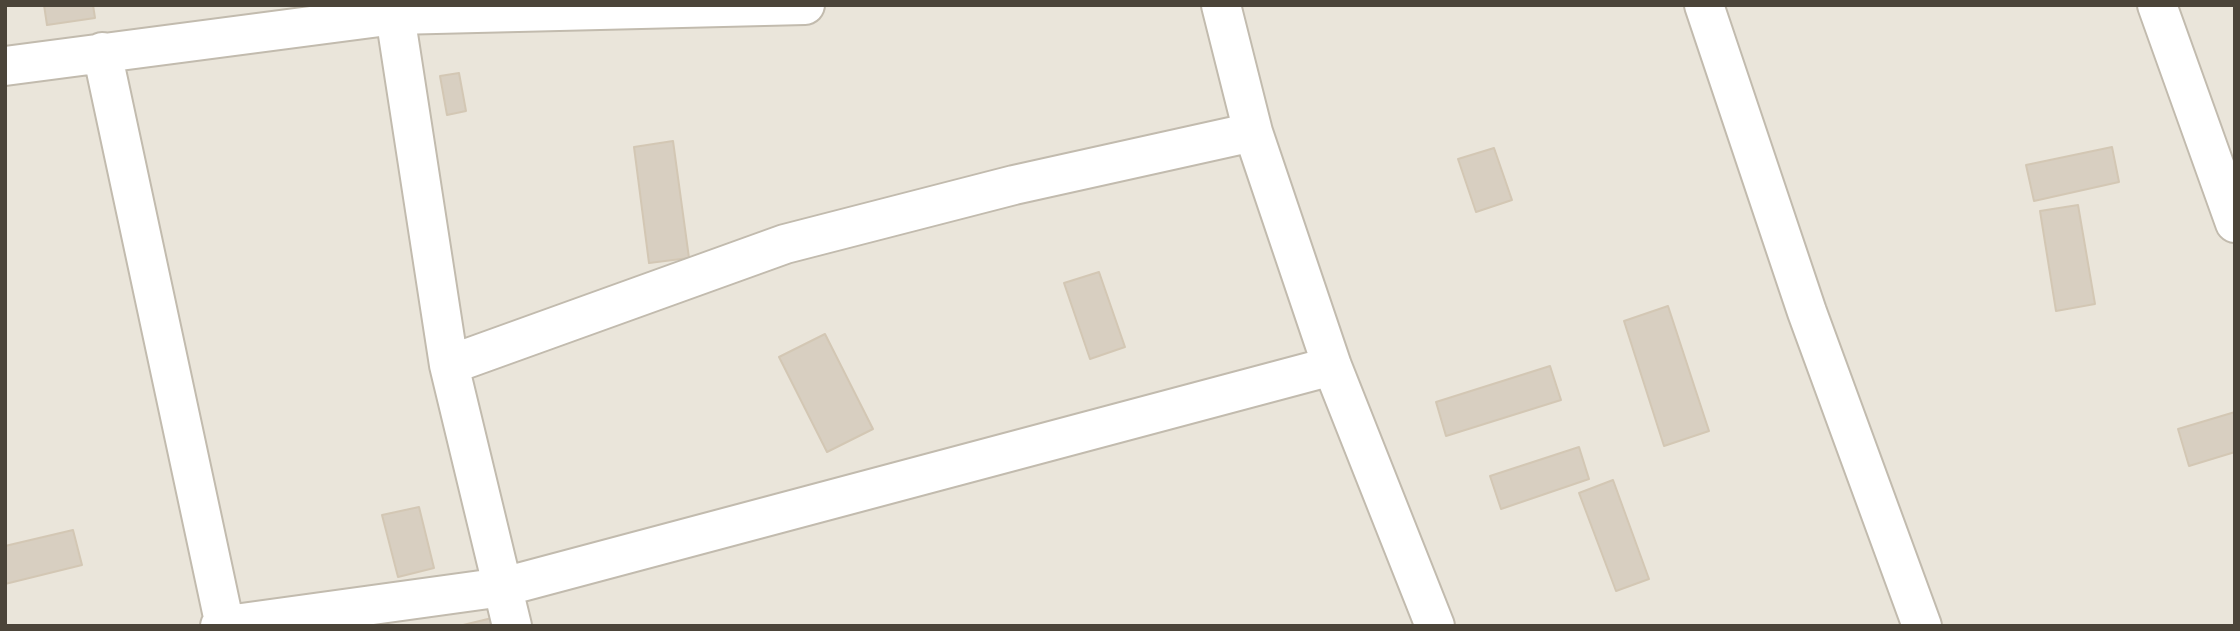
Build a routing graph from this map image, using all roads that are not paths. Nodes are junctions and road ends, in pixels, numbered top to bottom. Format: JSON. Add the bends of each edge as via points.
{"nodes":[{"id":1,"x":805,"y":5,"type":"edge"},
{"id":2,"x":1212,"y":5,"type":"edge"},
{"id":3,"x":1704,"y":5,"type":"edge"},
{"id":4,"x":2157,"y":5,"type":"edge"},
{"id":5,"x":1222,"y":6,"type":"edge"},
{"id":6,"x":395,"y":15,"type":"junction"},
{"id":7,"x":102,"y":52,"type":"junction"},
{"id":8,"x":5,"y":66,"type":"edge"},
{"id":9,"x":1253,"y":132,"type":"junction"},
{"id":10,"x":2235,"y":223,"type":"edge"},
{"id":11,"x":449,"y":365,"type":"junction"},
{"id":12,"x":1332,"y":366,"type":"junction"},
{"id":13,"x":503,"y":587,"type":"junction"},
{"id":14,"x":223,"y":625,"type":"edge"},
{"id":15,"x":512,"y":626,"type":"edge"},
{"id":16,"x":1435,"y":626,"type":"edge"},
{"id":17,"x":1922,"y":626,"type":"edge"}],
"edges":[{"from":1,"to":6,"type":"street"},
{"from":2,"to":5,"type":"street"},
{"from":3,"to":17,"type":"street","via":[[1807,312]]},
{"from":4,"to":10,"type":"street"},
{"from":5,"to":9,"type":"street"},
{"from":6,"to":7,"type":"street"},
{"from":6,"to":11,"type":"street"},
{"from":7,"to":8,"type":"street"},
{"from":7,"to":14,"type":"street"},
{"from":9,"to":11,"type":"street","via":[[1014,185],[785,244]]},
{"from":9,"to":12,"type":"street"},
{"from":11,"to":13,"type":"street"},
{"from":12,"to":13,"type":"street"},
{"from":12,"to":16,"type":"street"},
{"from":13,"to":14,"type":"street"},
{"from":13,"to":15,"type":"street"}]}
